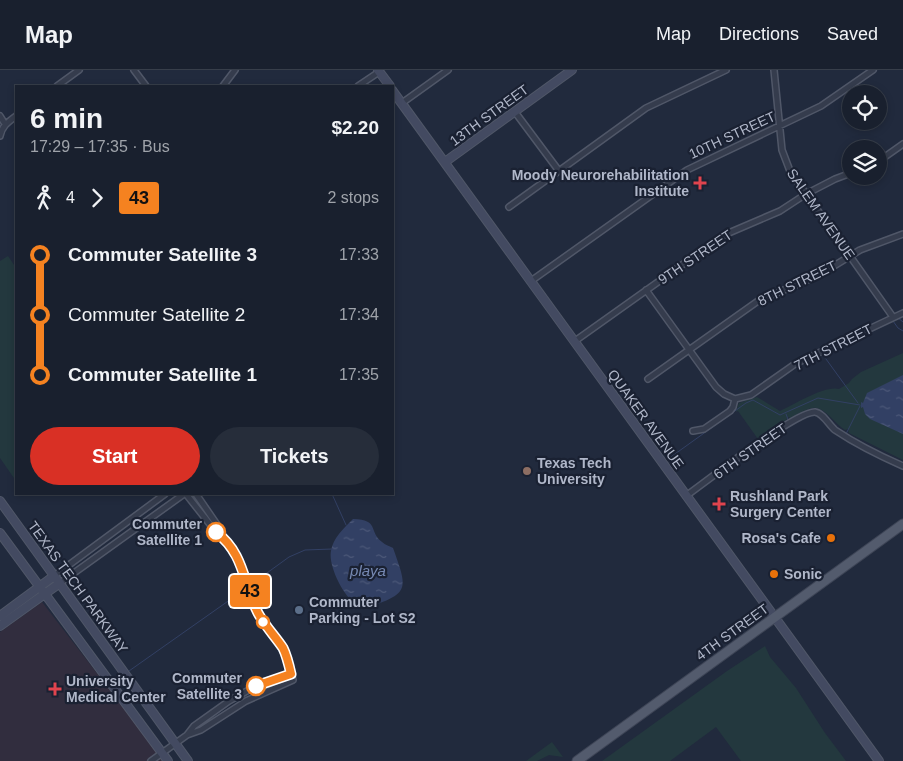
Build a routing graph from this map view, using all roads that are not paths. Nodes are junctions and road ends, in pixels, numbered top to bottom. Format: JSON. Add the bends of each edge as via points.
{"nodes":[{"id":1,"x":79,"y":70,"type":"edge"},
{"id":2,"x":134,"y":70,"type":"edge"},
{"id":3,"x":235,"y":70,"type":"edge"},
{"id":4,"x":448,"y":70,"type":"edge"},
{"id":5,"x":572,"y":70,"type":"edge"},
{"id":6,"x":726,"y":70,"type":"edge"},
{"id":7,"x":774,"y":70,"type":"edge"},
{"id":8,"x":873,"y":70,"type":"edge"},
{"id":9,"x":378,"y":71,"type":"edge"},
{"id":10,"x":58,"y":85,"type":"edge"},
{"id":11,"x":145,"y":85,"type":"edge"},
{"id":12,"x":224,"y":85,"type":"edge"},
{"id":13,"x":359,"y":85,"type":"edge"},
{"id":14,"x":389,"y":85,"type":"edge"},
{"id":15,"x":394,"y":93,"type":"edge"},
{"id":16,"x":402,"y":103,"type":"junction"},
{"id":17,"x":515,"y":112,"type":"junction"},
{"id":18,"x":0,"y":116,"type":"edge"},
{"id":19,"x":15,"y":117,"type":"edge"},
{"id":20,"x":6,"y":124,"type":"junction"},
{"id":21,"x":779,"y":126,"type":"junction"},
{"id":22,"x":0,"y":136,"type":"edge"},
{"id":23,"x":903,"y":144,"type":"edge"},
{"id":24,"x":887,"y":155,"type":"edge"},
{"id":25,"x":444,"y":162,"type":"junction"},
{"id":26,"x":559,"y":171,"type":"junction"},
{"id":27,"x":842,"y":176,"type":"edge"},
{"id":28,"x":806,"y":194,"type":"junction"},
{"id":29,"x":509,"y":208,"type":"dead end"},
{"id":30,"x":903,"y":234,"type":"edge"},
{"id":31,"x":850,"y":256,"type":"junction"},
{"id":32,"x":531,"y":281,"type":"junction"},
{"id":33,"x":646,"y":290,"type":"junction"},
{"id":34,"x":903,"y":313,"type":"edge"},
{"id":35,"x":894,"y":317,"type":"junction"},
{"id":36,"x":575,"y":341,"type":"junction"},
{"id":37,"x":689,"y":350,"type":"junction"},
{"id":38,"x":648,"y":379,"type":"dead end"},
{"id":39,"x":735,"y":399,"type":"junction"},
{"id":40,"x":693,"y":431,"type":"dead end"},
{"id":41,"x":903,"y":466,"type":"edge"},
{"id":42,"x":164,"y":495,"type":"edge"},
{"id":43,"x":184,"y":495,"type":"edge"},
{"id":44,"x":186,"y":495,"type":"edge"},
{"id":45,"x":197,"y":495,"type":"edge"},
{"id":46,"x":686,"y":496,"type":"junction"},
{"id":47,"x":0,"y":501,"type":"edge"},
{"id":48,"x":903,"y":524,"type":"edge"},
{"id":49,"x":0,"y":533,"type":"edge"},
{"id":50,"x":223,"y":538,"type":"junction"},
{"id":51,"x":54,"y":576,"type":"junction"},
{"id":52,"x":60,"y":583,"type":"junction"},
{"id":53,"x":42,"y":591,"type":"junction"},
{"id":54,"x":10,"y":614,"type":"junction"},
{"id":55,"x":0,"y":616,"type":"edge"},
{"id":56,"x":775,"y":618,"type":"junction"},
{"id":57,"x":0,"y":626,"type":"edge"},
{"id":58,"x":291,"y":674,"type":"junction"},
{"id":59,"x":187,"y":735,"type":"junction"},
{"id":60,"x":175,"y":744,"type":"junction"},
{"id":61,"x":162,"y":753,"type":"junction"},
{"id":62,"x":151,"y":761,"type":"edge"},
{"id":63,"x":168,"y":761,"type":"edge"},
{"id":64,"x":188,"y":761,"type":"edge"},
{"id":65,"x":577,"y":761,"type":"edge"},
{"id":66,"x":879,"y":761,"type":"edge"}],
"edges":[{"from":1,"to":10,"type":"street"},
{"from":2,"to":11,"type":"street"},
{"from":3,"to":12,"type":"street"},
{"from":4,"to":16,"type":"street"},
{"from":5,"to":17,"type":"main road","name":"13TH STREET"},
{"from":6,"to":26,"type":"street","via":[[642,110]]},
{"from":7,"to":21,"type":"street","name":"SALEM AVENUE"},
{"from":8,"to":21,"type":"street","name":"10TH STREET","via":[[821,106]]},
{"from":9,"to":13,"type":"street"},
{"from":9,"to":14,"type":"main road"},
{"from":15,"to":16,"type":"main road","name":"QUAKER AVENUE"},
{"from":16,"to":25,"type":"main road","name":"QUAKER AVENUE"},
{"from":17,"to":25,"type":"main road","name":"13TH STREET"},
{"from":17,"to":26,"type":"street"},
{"from":18,"to":20,"type":"street"},
{"from":19,"to":20,"type":"street"},
{"from":20,"to":22,"type":"street"},
{"from":21,"to":28,"type":"street","name":"SALEM AVENUE","via":[[786,163]]},
{"from":21,"to":32,"type":"street","name":"10TH STREET","via":[[686,170]]},
{"from":23,"to":24,"type":"street"},
{"from":25,"to":32,"type":"main road","name":"QUAKER AVENUE"},
{"from":26,"to":29,"type":"street"},
{"from":27,"to":28,"type":"street","name":"9TH STREET"},
{"from":28,"to":31,"type":"street","name":"SALEM AVENUE"},
{"from":28,"to":33,"type":"street","name":"9TH STREET","via":[[780,211],[724,235]]},
{"from":30,"to":31,"type":"street","name":"8TH STREET"},
{"from":31,"to":35,"type":"street","name":"SALEM AVENUE"},
{"from":31,"to":37,"type":"street","name":"8TH STREET","via":[[819,275],[758,301]]},
{"from":32,"to":36,"type":"main road","name":"QUAKER AVENUE"},
{"from":33,"to":36,"type":"street","name":"9TH STREET"},
{"from":33,"to":37,"type":"street"},
{"from":34,"to":35,"type":"street","name":"7TH STREET"},
{"from":35,"to":39,"type":"street","name":"7TH STREET","via":[[794,364],[751,395]]},
{"from":36,"to":46,"type":"main road","name":"QUAKER AVENUE"},
{"from":37,"to":38,"type":"street","name":"8TH STREET"},
{"from":37,"to":39,"type":"street","via":[[720,390]]},
{"from":39,"to":40,"type":"street","via":[[730,411],[704,430]]},
{"from":41,"to":46,"type":"street","name":"6TH STREET","via":[[840,433],[820,414],[807,414]]},
{"from":42,"to":51,"type":"street"},
{"from":43,"to":52,"type":"street"},
{"from":44,"to":50,"type":"street"},
{"from":45,"to":50,"type":"street"},
{"from":46,"to":56,"type":"main road","name":"QUAKER AVENUE"},
{"from":47,"to":51,"type":"main road","name":"TEXAS TECH PARKWAY"},
{"from":48,"to":56,"type":"main road","name":"4TH STREET"},
{"from":49,"to":53,"type":"main road"},
{"from":50,"to":58,"type":"street","via":[[244,572],[258,612],[283,648]]},
{"from":51,"to":52,"type":"main road","name":"TEXAS TECH PARKWAY"},
{"from":51,"to":53,"type":"main road"},
{"from":52,"to":53,"type":"main road"},
{"from":52,"to":60,"type":"main road","name":"TEXAS TECH PARKWAY"},
{"from":53,"to":54,"type":"main road"},
{"from":53,"to":61,"type":"main road"},
{"from":54,"to":55,"type":"main road"},
{"from":54,"to":57,"type":"main road"},
{"from":56,"to":65,"type":"main road","name":"4TH STREET"},
{"from":56,"to":66,"type":"main road","name":"QUAKER AVENUE"},
{"from":58,"to":59,"type":"street","via":[[241,694],[198,723]]},
{"from":58,"to":59,"type":"street","via":[[293,680],[246,701],[201,730]]},
{"from":59,"to":60,"type":"street"},
{"from":60,"to":61,"type":"street"},
{"from":60,"to":64,"type":"main road","name":"TEXAS TECH PARKWAY"},
{"from":61,"to":62,"type":"street"},
{"from":61,"to":63,"type":"main road"}]}
